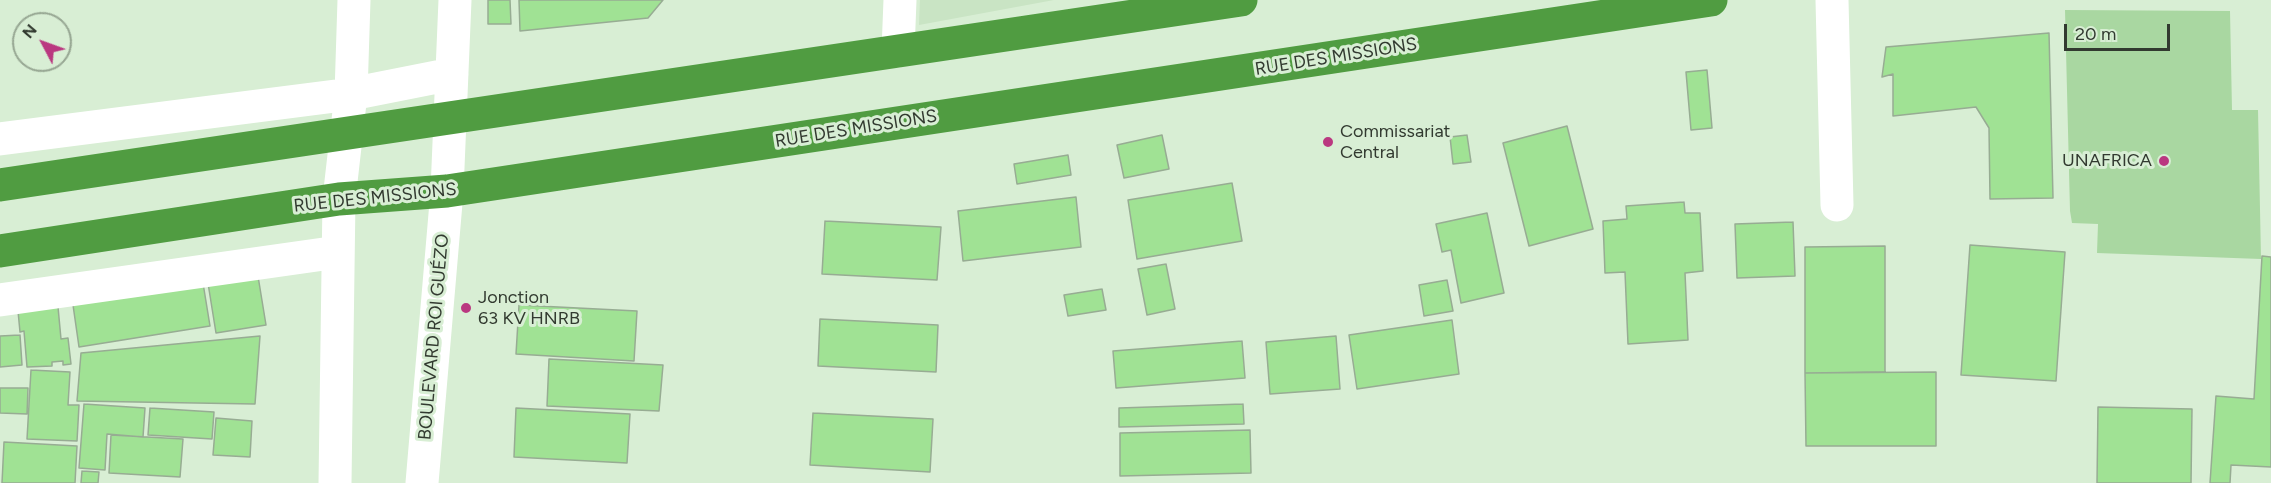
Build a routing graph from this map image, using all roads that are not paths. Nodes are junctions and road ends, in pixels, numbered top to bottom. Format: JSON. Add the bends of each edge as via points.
{"nodes":[{"id":1,"x":354,"y":0,"type":"edge"},
{"id":2,"x":455,"y":0,"type":"edge"},
{"id":3,"x":900,"y":0,"type":"edge"},
{"id":4,"x":1241,"y":0,"type":"edge"},
{"id":5,"x":1711,"y":0,"type":"edge"},
{"id":6,"x":1832,"y":0,"type":"edge"},
{"id":7,"x":1616,"y":8,"type":"edge"},
{"id":8,"x":1104,"y":10,"type":"edge"},
{"id":9,"x":898,"y":51,"type":"junction"},
{"id":10,"x":452,"y":74,"type":"junction"},
{"id":11,"x":351,"y":94,"type":"junction"},
{"id":12,"x":450,"y":119,"type":"junction"},
{"id":13,"x":346,"y":133,"type":"junction"},
{"id":14,"x":0,"y":140,"type":"edge"},
{"id":15,"x":0,"y":186,"type":"edge"},
{"id":16,"x":447,"y":190,"type":"junction"},
{"id":17,"x":339,"y":199,"type":"junction"},
{"id":18,"x":1837,"y":205,"type":"dead end"},
{"id":19,"x":0,"y":250,"type":"edge"},
{"id":20,"x":338,"y":252,"type":"junction"},
{"id":21,"x":0,"y":300,"type":"edge"},
{"id":22,"x":335,"y":483,"type":"edge"},
{"id":23,"x":422,"y":483,"type":"edge"}],
"edges":[{"from":1,"to":11,"type":"street"},
{"from":2,"to":10,"type":"street","name":"BOULEVARD ROI GUÉZO"},
{"from":3,"to":9,"type":"street"},
{"from":4,"to":8,"type":"highway"},
{"from":5,"to":7,"type":"highway","name":"RUE DES MISSIONS"},
{"from":6,"to":18,"type":"street"},
{"from":7,"to":16,"type":"highway","name":"RUE DES MISSIONS"},
{"from":8,"to":9,"type":"highway"},
{"from":9,"to":12,"type":"highway"},
{"from":10,"to":11,"type":"street"},
{"from":10,"to":12,"type":"street","name":"BOULEVARD ROI GUÉZO"},
{"from":11,"to":13,"type":"street"},
{"from":11,"to":14,"type":"street"},
{"from":12,"to":13,"type":"highway"},
{"from":12,"to":16,"type":"street","name":"BOULEVARD ROI GUÉZO"},
{"from":13,"to":15,"type":"highway"},
{"from":13,"to":17,"type":"street"},
{"from":16,"to":17,"type":"highway","name":"RUE DES MISSIONS"},
{"from":16,"to":23,"type":"street","name":"BOULEVARD ROI GUÉZO"},
{"from":17,"to":19,"type":"highway","name":"RUE DES MISSIONS"},
{"from":17,"to":20,"type":"street"},
{"from":20,"to":21,"type":"street"},
{"from":20,"to":22,"type":"street"}]}
